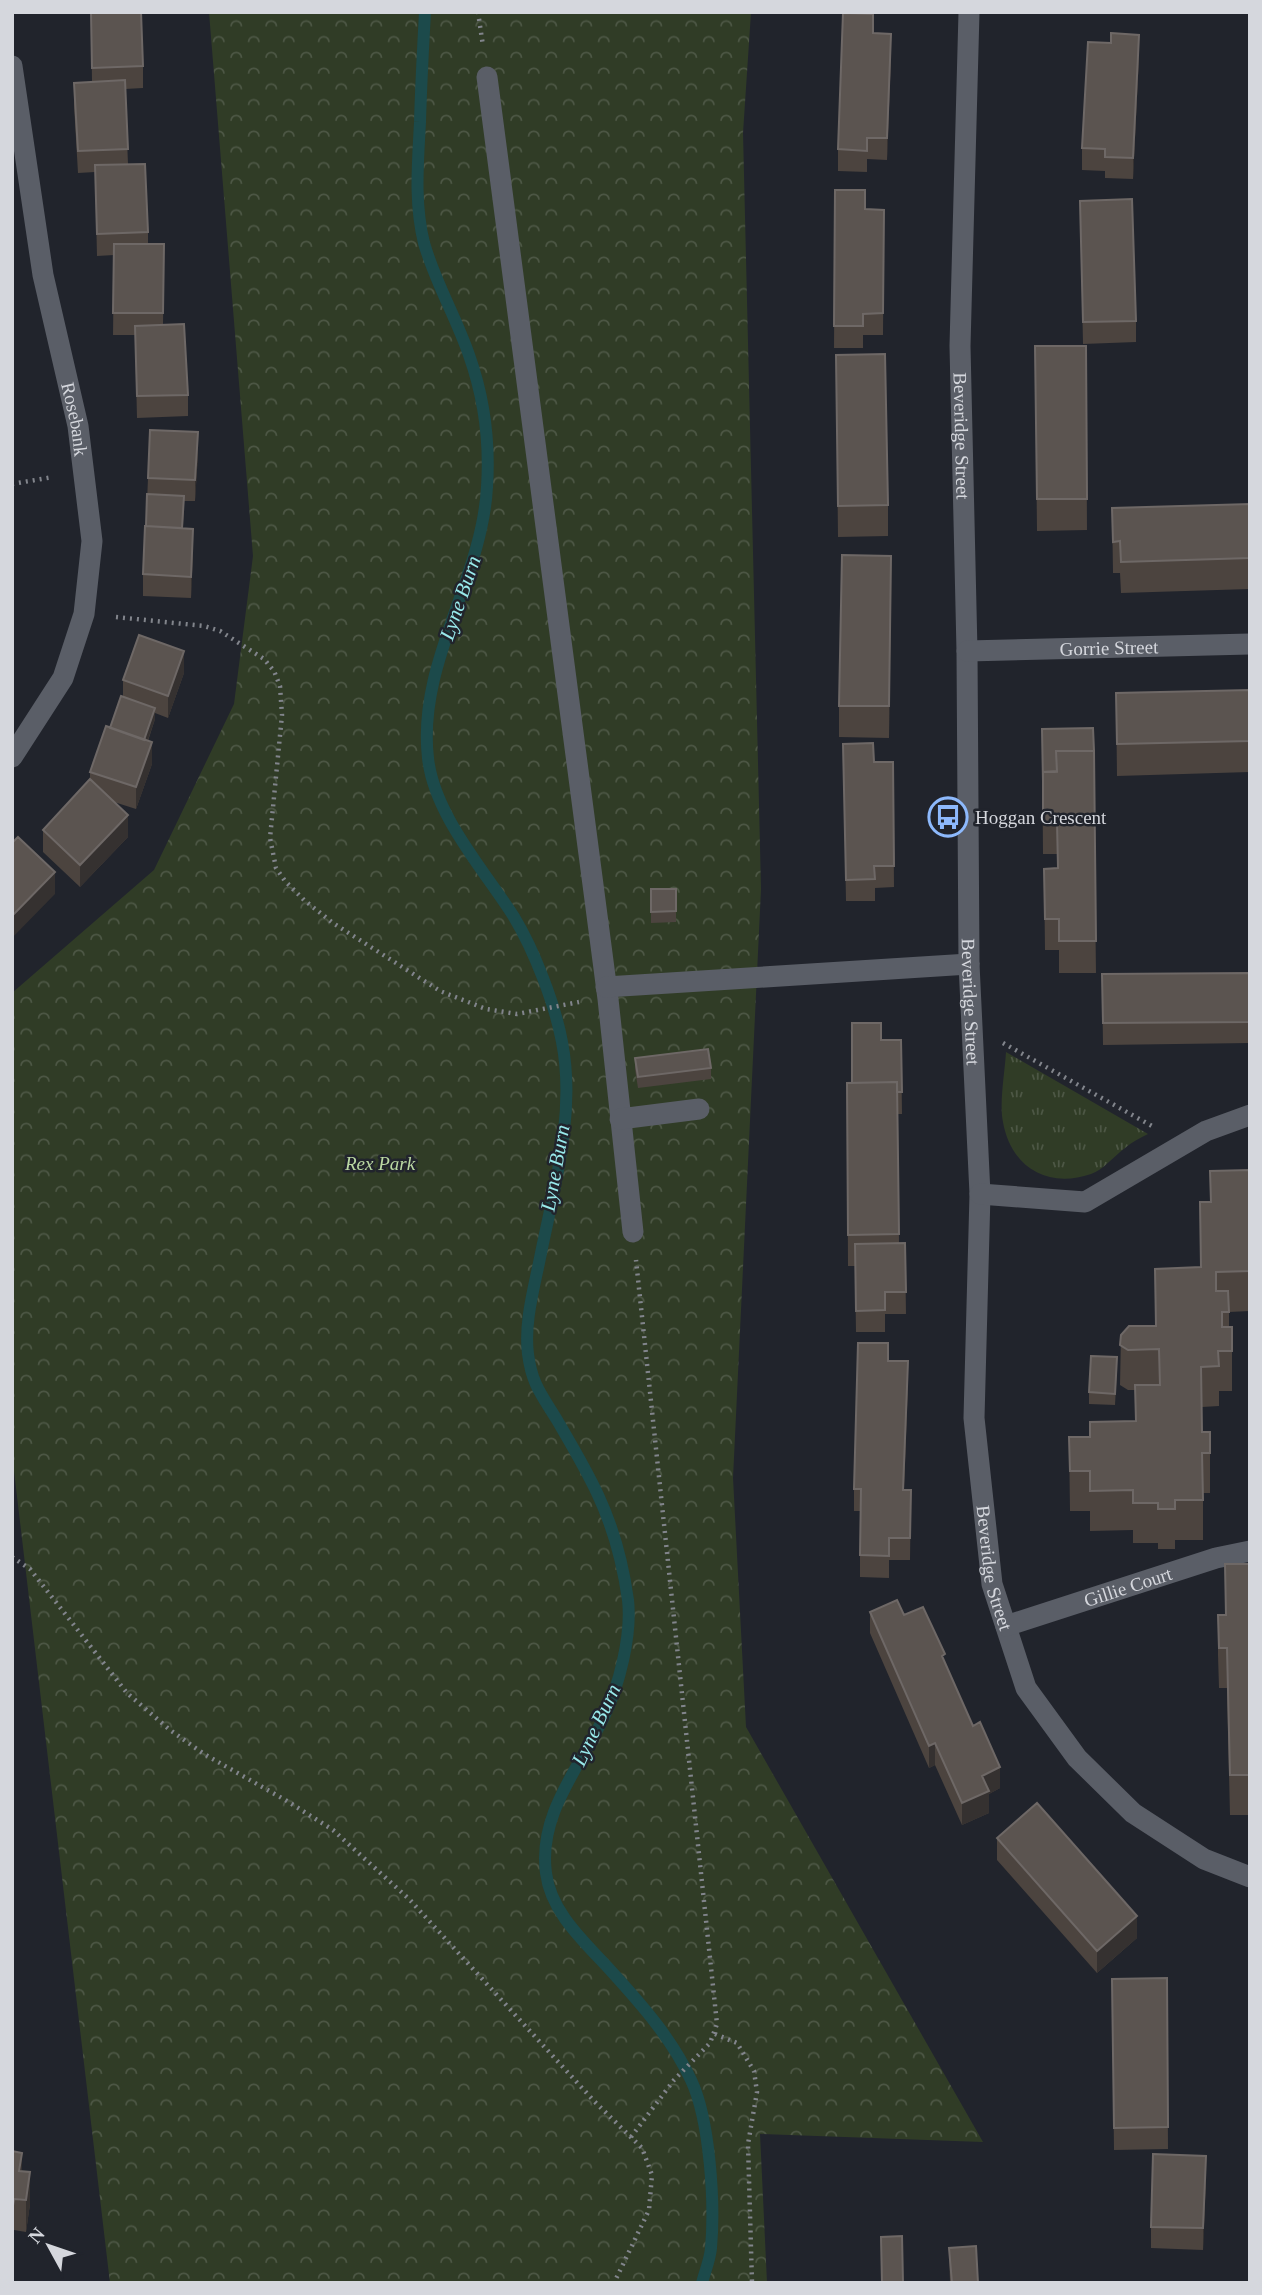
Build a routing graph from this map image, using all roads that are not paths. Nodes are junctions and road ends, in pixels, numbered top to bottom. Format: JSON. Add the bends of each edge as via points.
{"nodes":[{"id":1,"x":969,"y":12,"type":"edge"},
{"id":2,"x":12,"y":66,"type":"edge"},
{"id":3,"x":486,"y":77,"type":"dead end"},
{"id":4,"x":1250,"y":644,"type":"edge"},
{"id":5,"x":967,"y":650,"type":"junction"},
{"id":6,"x":12,"y":757,"type":"edge"},
{"id":7,"x":970,"y":964,"type":"junction"},
{"id":8,"x":606,"y":987,"type":"junction"},
{"id":9,"x":699,"y":1109,"type":"dead end"},
{"id":10,"x":1250,"y":1115,"type":"edge"},
{"id":11,"x":620,"y":1119,"type":"junction"},
{"id":12,"x":980,"y":1194,"type":"junction"},
{"id":13,"x":633,"y":1232,"type":"road end"},
{"id":14,"x":1250,"y":1551,"type":"edge"},
{"id":15,"x":1006,"y":1626,"type":"junction"},
{"id":16,"x":1250,"y":1877,"type":"edge"}],
"edges":[{"from":1,"to":5,"type":"street","name":"Beveridge Street","via":[[960,346]]},
{"from":2,"to":6,"type":"street","name":"Rosebank","via":[[43,275],[78,426],[92,541],[84,614],[64,678]]},
{"from":3,"to":8,"type":"street"},
{"from":4,"to":5,"type":"street","name":"Gorrie Street"},
{"from":5,"to":7,"type":"street","name":"Beveridge Street"},
{"from":7,"to":8,"type":"street"},
{"from":7,"to":12,"type":"street","name":"Beveridge Street"},
{"from":8,"to":11,"type":"street"},
{"from":9,"to":11,"type":"street"},
{"from":10,"to":12,"type":"street","via":[[1206,1131],[1085,1202]]},
{"from":11,"to":13,"type":"street"},
{"from":12,"to":15,"type":"street","name":"Beveridge Street","via":[[974,1418],[992,1584]]},
{"from":14,"to":15,"type":"street","name":"Gillie Court"},
{"from":15,"to":16,"type":"street","name":"Beveridge Street","via":[[1026,1688],[1077,1758],[1132,1813],[1204,1859]]}]}
